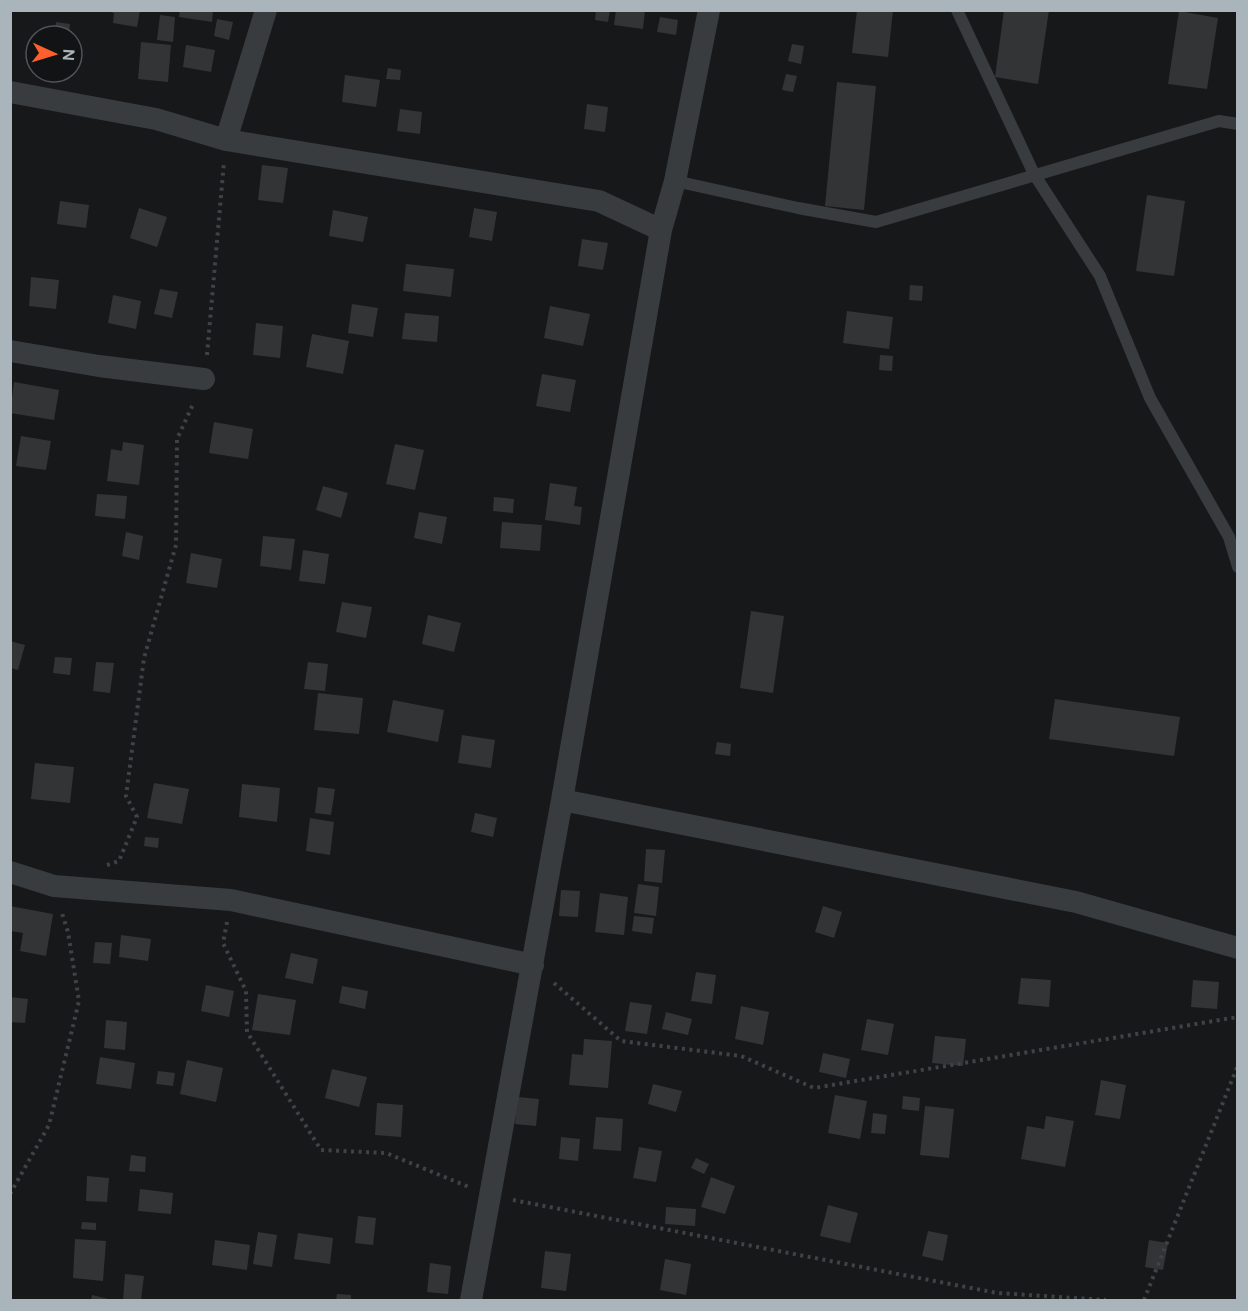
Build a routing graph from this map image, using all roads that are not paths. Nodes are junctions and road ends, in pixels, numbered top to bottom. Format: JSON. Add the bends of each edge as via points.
{"nodes":[{"id":1,"x":266,"y":10,"type":"edge"},
{"id":2,"x":709,"y":10,"type":"edge"},
{"id":3,"x":957,"y":10,"type":"edge"},
{"id":4,"x":10,"y":92,"type":"edge"},
{"id":5,"x":1238,"y":124,"type":"edge"},
{"id":6,"x":226,"y":140,"type":"junction"},
{"id":7,"x":1034,"y":174,"type":"junction"},
{"id":8,"x":675,"y":181,"type":"junction"},
{"id":9,"x":661,"y":230,"type":"junction"},
{"id":10,"x":10,"y":351,"type":"edge"},
{"id":11,"x":204,"y":379,"type":"road end"},
{"id":12,"x":1238,"y":567,"type":"edge"},
{"id":13,"x":562,"y":800,"type":"junction"},
{"id":14,"x":10,"y":872,"type":"edge"},
{"id":15,"x":1238,"y":948,"type":"edge"},
{"id":16,"x":532,"y":965,"type":"junction"},
{"id":17,"x":471,"y":1300,"type":"edge"}],
"edges":[{"from":1,"to":6,"type":"street"},
{"from":2,"to":8,"type":"street"},
{"from":3,"to":7,"type":"lane"},
{"from":4,"to":6,"type":"street","via":[[156,119]]},
{"from":5,"to":7,"type":"lane","via":[[1219,121]]},
{"from":6,"to":9,"type":"street","via":[[599,201]]},
{"from":7,"to":8,"type":"lane","via":[[876,222]]},
{"from":7,"to":12,"type":"lane","via":[[1100,276],[1150,398],[1229,537]]},
{"from":8,"to":9,"type":"street"},
{"from":9,"to":13,"type":"street"},
{"from":10,"to":11,"type":"street"},
{"from":13,"to":15,"type":"street","via":[[1076,902]]},
{"from":13,"to":16,"type":"street"},
{"from":14,"to":16,"type":"street","via":[[54,886],[231,900]]},
{"from":16,"to":17,"type":"street"}]}
